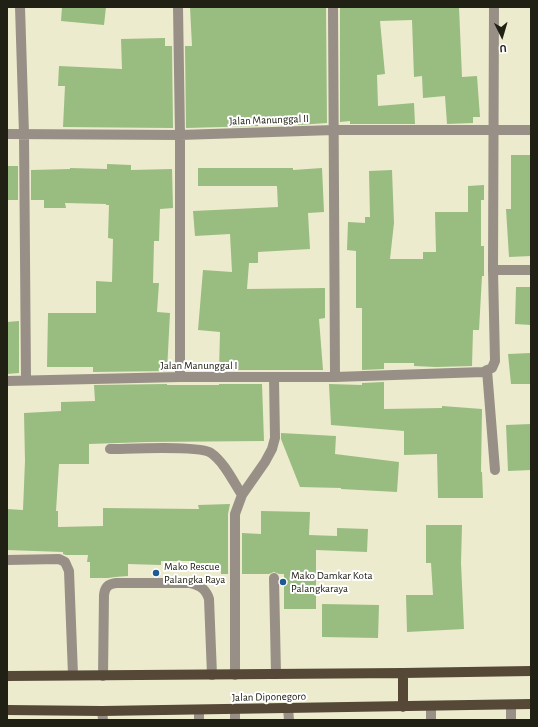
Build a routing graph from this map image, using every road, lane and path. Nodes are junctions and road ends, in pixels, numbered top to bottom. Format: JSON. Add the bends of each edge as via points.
{"nodes":[{"id":1,"x":20,"y":7,"type":"edge"},
{"id":2,"x":178,"y":7,"type":"edge"},
{"id":3,"x":333,"y":7,"type":"edge"},
{"id":4,"x":494,"y":7,"type":"edge"},
{"id":5,"x":334,"y":130,"type":"junction"},
{"id":6,"x":493,"y":130,"type":"junction"},
{"id":7,"x":531,"y":130,"type":"edge"},
{"id":8,"x":7,"y":134,"type":"edge"},
{"id":9,"x":24,"y":134,"type":"junction"},
{"id":10,"x":180,"y":135,"type":"junction"},
{"id":11,"x":494,"y":270,"type":"junction"},
{"id":12,"x":531,"y":270,"type":"edge"},
{"id":13,"x":487,"y":370,"type":"junction"},
{"id":14,"x":180,"y":377,"type":"junction"},
{"id":15,"x":335,"y":377,"type":"junction"},
{"id":16,"x":274,"y":378,"type":"junction"},
{"id":17,"x":26,"y":380,"type":"junction"},
{"id":18,"x":7,"y":381,"type":"edge"},
{"id":19,"x":110,"y":449,"type":"dead end"},
{"id":20,"x":495,"y":470,"type":"dead end"},
{"id":21,"x":242,"y":495,"type":"junction"},
{"id":22,"x":7,"y":560,"type":"edge"},
{"id":23,"x":274,"y":578,"type":"dead end"},
{"id":24,"x":531,"y":671,"type":"edge"},
{"id":25,"x":276,"y":674,"type":"junction"},
{"id":26,"x":403,"y":674,"type":"junction"},
{"id":27,"x":73,"y":675,"type":"junction"},
{"id":28,"x":212,"y":675,"type":"junction"},
{"id":29,"x":235,"y":675,"type":"junction"},
{"id":30,"x":7,"y":676,"type":"edge"},
{"id":31,"x":103,"y":676,"type":"junction"},
{"id":32,"x":531,"y":704,"type":"edge"},
{"id":33,"x":511,"y":705,"type":"junction"},
{"id":34,"x":430,"y":706,"type":"junction"},
{"id":35,"x":403,"y":707,"type":"junction"},
{"id":36,"x":288,"y":708,"type":"junction"},
{"id":37,"x":235,"y":709,"type":"junction"},
{"id":38,"x":7,"y":710,"type":"edge"},
{"id":39,"x":199,"y":715,"type":"edge"},
{"id":40,"x":103,"y":716,"type":"edge"},
{"id":41,"x":235,"y":720,"type":"edge"},
{"id":42,"x":289,"y":720,"type":"edge"},
{"id":43,"x":431,"y":720,"type":"edge"},
{"id":44,"x":511,"y":720,"type":"edge"}],
"edges":[{"from":1,"to":9,"type":"street"},
{"from":2,"to":10,"type":"street"},
{"from":3,"to":5,"type":"street"},
{"from":4,"to":6,"type":"street"},
{"from":5,"to":6,"type":"street","name":"Jalan Manunggal II"},
{"from":5,"to":10,"type":"street","name":"Jalan Manunggal II"},
{"from":5,"to":15,"type":"street"},
{"from":6,"to":7,"type":"street","name":"Jalan Manunggal II"},
{"from":6,"to":11,"type":"street"},
{"from":8,"to":9,"type":"street","name":"Jalan Manunggal II"},
{"from":9,"to":10,"type":"street","name":"Jalan Manunggal II"},
{"from":9,"to":17,"type":"street"},
{"from":10,"to":14,"type":"street"},
{"from":11,"to":12,"type":"street"},
{"from":11,"to":13,"type":"street","via":[[495,361],[492,368]]},
{"from":13,"to":15,"type":"street","name":"Jalan Manunggal I"},
{"from":13,"to":20,"type":"street"},
{"from":14,"to":16,"type":"street","name":"Jalan Manunggal I"},
{"from":14,"to":17,"type":"street","name":"Jalan Manunggal I"},
{"from":15,"to":16,"type":"street","name":"Jalan Manunggal I"},
{"from":16,"to":21,"type":"street","via":[[275,438],[272,449]]},
{"from":17,"to":18,"type":"street","name":"Jalan Manunggal I"},
{"from":19,"to":21,"type":"street","via":[[193,449],[209,452],[223,466]]},
{"from":21,"to":29,"type":"street","via":[[234,514]]},
{"from":22,"to":27,"type":"street","via":[[59,559],[66,562],[69,571]]},
{"from":23,"to":25,"type":"street"},
{"from":24,"to":26,"type":"main road","name":"Jalan Diponegoro"},
{"from":25,"to":26,"type":"main road","name":"Jalan Diponegoro"},
{"from":25,"to":29,"type":"main road","name":"Jalan Diponegoro"},
{"from":26,"to":35,"type":"main road"},
{"from":27,"to":30,"type":"main road","name":"Jalan Diponegoro"},
{"from":27,"to":31,"type":"main road","name":"Jalan Diponegoro"},
{"from":28,"to":29,"type":"main road","name":"Jalan Diponegoro"},
{"from":28,"to":31,"type":"main road","name":"Jalan Diponegoro"},
{"from":28,"to":31,"type":"street","via":[[209,599],[206,591],[190,583],[116,583],[109,584],[104,590]]},
{"from":32,"to":33,"type":"main road","name":"Jalan Diponegoro"},
{"from":33,"to":34,"type":"main road","name":"Jalan Diponegoro"},
{"from":33,"to":44,"type":"street"},
{"from":34,"to":35,"type":"main road","name":"Jalan Diponegoro"},
{"from":34,"to":43,"type":"street"},
{"from":35,"to":36,"type":"main road","name":"Jalan Diponegoro"},
{"from":36,"to":37,"type":"main road","name":"Jalan Diponegoro"},
{"from":36,"to":42,"type":"street"},
{"from":37,"to":39,"type":"main road","name":"Jalan Diponegoro"},
{"from":37,"to":41,"type":"street"},
{"from":38,"to":40,"type":"main road","name":"Jalan Diponegoro"},
{"from":39,"to":40,"type":"main road","name":"Jalan Diponegoro"}]}
